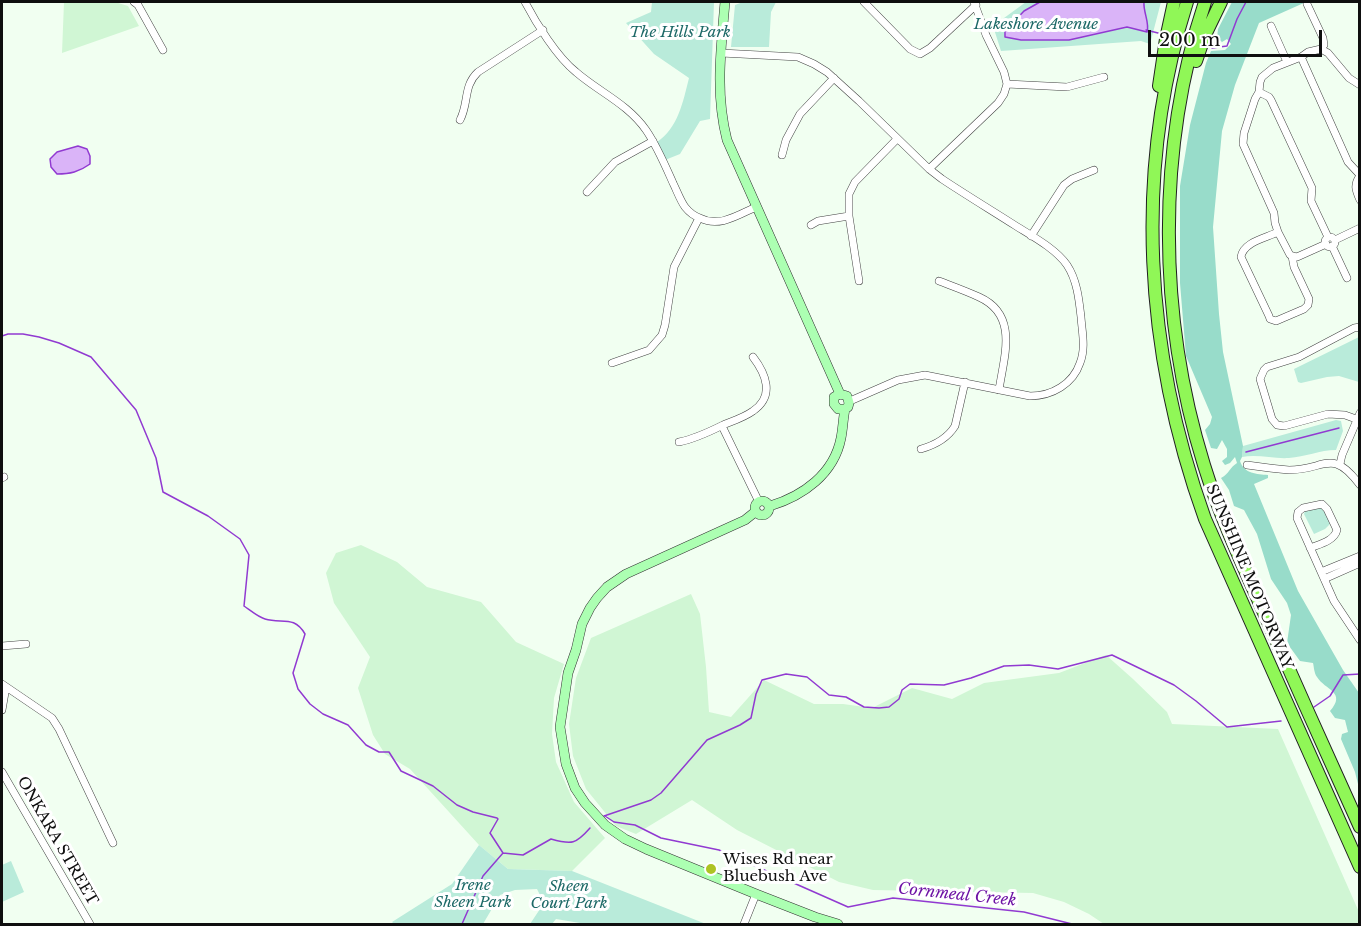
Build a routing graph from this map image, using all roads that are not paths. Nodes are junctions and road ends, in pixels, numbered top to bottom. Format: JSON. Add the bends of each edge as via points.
{"nodes":[{"id":1,"x":146,"y":2,"type":"edge"},
{"id":2,"x":525,"y":2,"type":"edge"},
{"id":3,"x":725,"y":2,"type":"edge"},
{"id":4,"x":864,"y":2,"type":"edge"},
{"id":5,"x":1174,"y":2,"type":"edge"},
{"id":6,"x":1187,"y":2,"type":"edge"},
{"id":7,"x":1205,"y":2,"type":"edge"},
{"id":8,"x":1221,"y":2,"type":"edge"},
{"id":9,"x":136,"y":3,"type":"edge"},
{"id":10,"x":975,"y":3,"type":"edge"},
{"id":11,"x":1307,"y":4,"type":"dead end"},
{"id":12,"x":1270,"y":26,"type":"dead end"},
{"id":13,"x":543,"y":30,"type":"junction"},
{"id":14,"x":1321,"y":49,"type":"junction"},
{"id":15,"x":163,"y":50,"type":"dead end"},
{"id":16,"x":722,"y":53,"type":"junction"},
{"id":17,"x":1300,"y":57,"type":"junction"},
{"id":18,"x":1287,"y":62,"type":"junction"},
{"id":19,"x":1104,"y":77,"type":"dead end"},
{"id":20,"x":834,"y":78,"type":"junction"},
{"id":21,"x":1007,"y":84,"type":"junction"},
{"id":22,"x":1359,"y":85,"type":"edge"},
{"id":23,"x":1259,"y":92,"type":"junction"},
{"id":24,"x":460,"y":120,"type":"dead end"},
{"id":25,"x":1160,"y":120,"type":"junction"},
{"id":26,"x":897,"y":139,"type":"junction"},
{"id":27,"x":653,"y":141,"type":"junction"},
{"id":28,"x":782,"y":154,"type":"dead end"},
{"id":29,"x":929,"y":169,"type":"junction"},
{"id":30,"x":1094,"y":170,"type":"dead end"},
{"id":31,"x":1359,"y":176,"type":"edge"},
{"id":32,"x":586,"y":192,"type":"dead end"},
{"id":33,"x":1170,"y":197,"type":"junction"},
{"id":34,"x":1359,"y":200,"type":"edge"},
{"id":35,"x":756,"y":207,"type":"junction"},
{"id":36,"x":849,"y":216,"type":"junction"},
{"id":37,"x":699,"y":218,"type":"junction"},
{"id":38,"x":811,"y":225,"type":"dead end"},
{"id":39,"x":1359,"y":228,"type":"edge"},
{"id":40,"x":1278,"y":232,"type":"junction"},
{"id":41,"x":1031,"y":236,"type":"junction"},
{"id":42,"x":1330,"y":242,"type":"junction"},
{"id":43,"x":1292,"y":256,"type":"junction"},
{"id":44,"x":1347,"y":278,"type":"dead end"},
{"id":45,"x":860,"y":281,"type":"dead end"},
{"id":46,"x":939,"y":281,"type":"dead end"},
{"id":47,"x":1359,"y":327,"type":"edge"},
{"id":48,"x":753,"y":357,"type":"dead end"},
{"id":49,"x":612,"y":363,"type":"dead end"},
{"id":50,"x":965,"y":382,"type":"junction"},
{"id":51,"x":999,"y":390,"type":"junction"},
{"id":52,"x":840,"y":394,"type":"junction"},
{"id":53,"x":847,"y":405,"type":"junction"},
{"id":54,"x":1358,"y":416,"type":"edge"},
{"id":55,"x":722,"y":426,"type":"junction"},
{"id":56,"x":679,"y":442,"type":"dead end"},
{"id":57,"x":921,"y":449,"type":"dead end"},
{"id":58,"x":1340,"y":464,"type":"junction"},
{"id":59,"x":1247,"y":465,"type":"dead end"},
{"id":60,"x":1359,"y":485,"type":"edge"},
{"id":61,"x":757,"y":507,"type":"junction"},
{"id":62,"x":1310,"y":548,"type":"junction"},
{"id":63,"x":1359,"y":556,"type":"edge"},
{"id":64,"x":1359,"y":563,"type":"edge"},
{"id":65,"x":1323,"y":575,"type":"junction"},
{"id":66,"x":1359,"y":640,"type":"edge"},
{"id":67,"x":26,"y":644,"type":"dead end"},
{"id":68,"x":2,"y":646,"type":"edge"},
{"id":69,"x":4,"y":686,"type":"edge"},
{"id":70,"x":2,"y":710,"type":"edge"},
{"id":71,"x":2,"y":771,"type":"edge"},
{"id":72,"x":1359,"y":827,"type":"edge"},
{"id":73,"x":113,"y":843,"type":"dead end"},
{"id":74,"x":1359,"y":867,"type":"edge"},
{"id":75,"x":756,"y":894,"type":"junction"},
{"id":76,"x":90,"y":924,"type":"edge"},
{"id":77,"x":744,"y":924,"type":"edge"},
{"id":78,"x":838,"y":924,"type":"edge"}],
"edges":[{"from":1,"to":9,"type":"street"},
{"from":2,"to":13,"type":"street"},
{"from":3,"to":16,"type":"street"},
{"from":4,"to":10,"type":"street","via":[[910,49],[920,54]]},
{"from":5,"to":25,"type":"highway","via":[[1161,68],[1157,108]]},
{"from":6,"to":25,"type":"highway","name":"SUNSHINE MOTORWAY"},
{"from":7,"to":33,"type":"highway","name":"SUNSHINE MOTORWAY","via":[[1178,118]]},
{"from":8,"to":33,"type":"highway","via":[[1205,35],[1188,93]]},
{"from":9,"to":15,"type":"street"},
{"from":10,"to":21,"type":"street"},
{"from":11,"to":14,"type":"street","via":[[1323,38]]},
{"from":12,"to":18,"type":"street"},
{"from":13,"to":24,"type":"street","via":[[472,78]]},
{"from":13,"to":27,"type":"street","via":[[570,68],[626,108]]},
{"from":14,"to":17,"type":"street"},
{"from":14,"to":22,"type":"street"},
{"from":16,"to":20,"type":"street","via":[[798,57]]},
{"from":16,"to":35,"type":"street","via":[[719,89],[723,127]]},
{"from":17,"to":18,"type":"street"},
{"from":17,"to":31,"type":"street","via":[[1348,162]]},
{"from":18,"to":23,"type":"street","via":[[1262,77]]},
{"from":19,"to":21,"type":"street","via":[[1067,87]]},
{"from":20,"to":26,"type":"street"},
{"from":20,"to":28,"type":"street","via":[[800,114]]},
{"from":21,"to":29,"type":"street","via":[[998,103]]},
{"from":23,"to":40,"type":"street","via":[[1243,144],[1275,213]]},
{"from":23,"to":42,"type":"street","via":[[1271,100],[1312,188],[1311,201]]},
{"from":25,"to":74,"type":"highway","name":"SUNSHINE MOTORWAY","via":[[1152,245],[1156,310],[1162,361],[1188,469],[1215,542]]},
{"from":26,"to":29,"type":"street"},
{"from":26,"to":36,"type":"street","via":[[855,182],[849,194]]},
{"from":27,"to":32,"type":"street","via":[[615,162]]},
{"from":27,"to":37,"type":"street","via":[[683,204]]},
{"from":29,"to":41,"type":"street"},
{"from":30,"to":41,"type":"street","via":[[1064,185]]},
{"from":31,"to":34,"type":"street","via":[[1355,188]]},
{"from":33,"to":72,"type":"highway","name":"SUNSHINE MOTORWAY","via":[[1170,272],[1177,344],[1204,464],[1238,554]]},
{"from":35,"to":37,"type":"street","via":[[722,221]]},
{"from":35,"to":52,"type":"street"},
{"from":36,"to":38,"type":"street"},
{"from":36,"to":45,"type":"street"},
{"from":37,"to":49,"type":"street","via":[[677,259],[662,335],[649,350]]},
{"from":39,"to":42,"type":"street"},
{"from":40,"to":43,"type":"street"},
{"from":40,"to":43,"type":"street","via":[[1241,253],[1273,320],[1304,309],[1309,302]]},
{"from":41,"to":51,"type":"street","via":[[1061,258],[1070,270],[1078,294],[1083,353],[1074,375],[1054,391],[1037,396]]},
{"from":42,"to":43,"type":"street","via":[[1298,257]]},
{"from":42,"to":44,"type":"street"},
{"from":46,"to":51,"type":"street","via":[[980,297],[1003,320],[1007,338]]},
{"from":47,"to":54,"type":"street","via":[[1299,357],[1264,369],[1260,379],[1277,425],[1332,413]]},
{"from":48,"to":55,"type":"street","via":[[764,374],[764,399],[753,411]]},
{"from":50,"to":51,"type":"street"},
{"from":50,"to":53,"type":"street","via":[[915,376]]},
{"from":50,"to":57,"type":"street","via":[[951,432]]},
{"from":52,"to":53,"type":"street","via":[[847,396]]},
{"from":52,"to":53,"type":"street","via":[[834,397],[834,404],[838,409]]},
{"from":53,"to":61,"type":"street","via":[[841,438],[827,469],[807,489],[770,506],[765,516],[758,515]]},
{"from":54,"to":58,"type":"street"},
{"from":55,"to":56,"type":"street"},
{"from":55,"to":61,"type":"street"},
{"from":58,"to":59,"type":"street","via":[[1289,470]]},
{"from":58,"to":60,"type":"street"},
{"from":61,"to":75,"type":"street","via":[[745,520],[626,574],[597,598],[582,624],[568,673],[560,727],[566,764],[575,788],[605,825],[646,849]]},
{"from":62,"to":62,"type":"street","via":[[1297,519],[1298,512],[1322,504],[1336,534]]},
{"from":62,"to":65,"type":"street"},
{"from":63,"to":65,"type":"street"},
{"from":64,"to":65,"type":"street"},
{"from":65,"to":66,"type":"street"},
{"from":67,"to":68,"type":"street"},
{"from":69,"to":70,"type":"street"},
{"from":69,"to":73,"type":"street","via":[[52,718],[60,729]]},
{"from":71,"to":76,"type":"street","name":"ONKARA STREET"},
{"from":75,"to":77,"type":"street"},
{"from":75,"to":78,"type":"street"}]}
